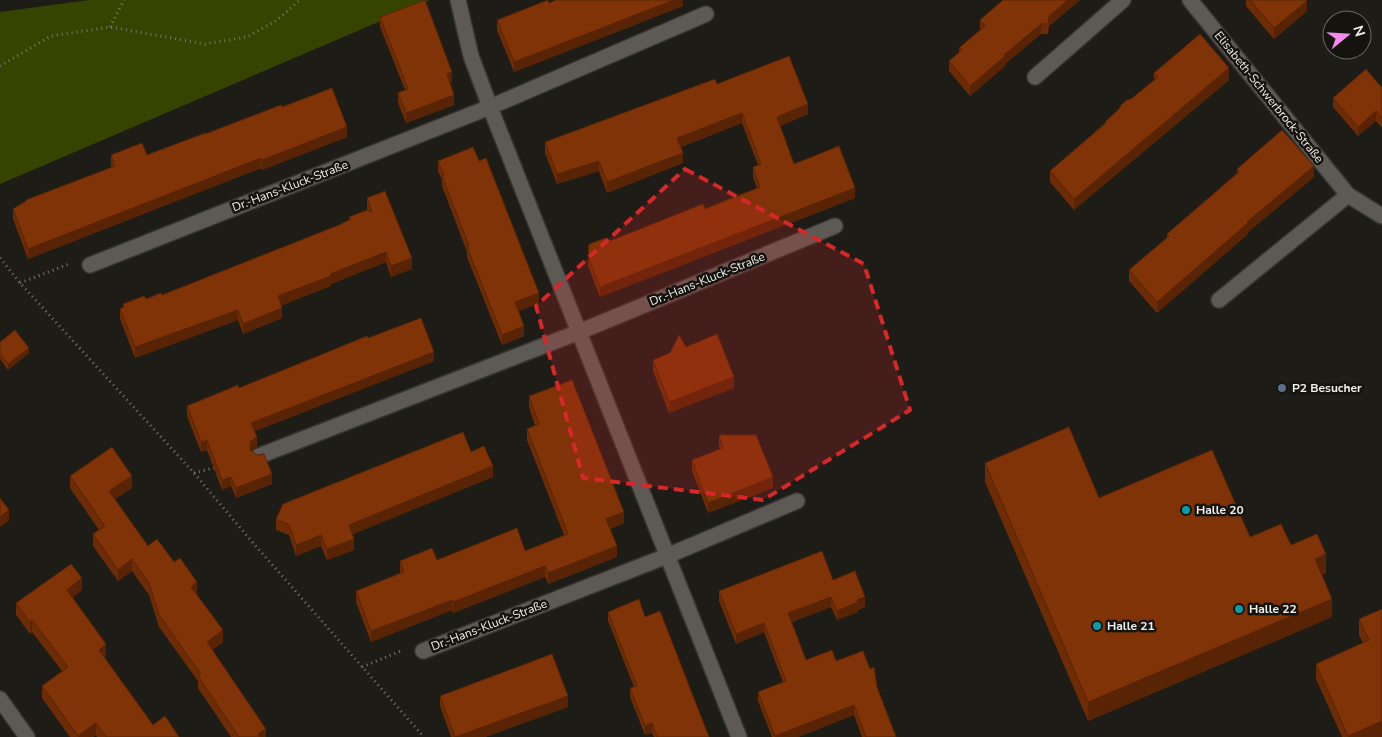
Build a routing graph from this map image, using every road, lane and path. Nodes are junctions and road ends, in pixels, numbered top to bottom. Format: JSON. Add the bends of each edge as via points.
{"nodes":[{"id":1,"x":124,"y":0,"type":"edge"},
{"id":2,"x":300,"y":0,"type":"edge"},
{"id":3,"x":458,"y":0,"type":"edge"},
{"id":4,"x":1123,"y":0,"type":"edge"},
{"id":5,"x":1190,"y":0,"type":"edge"},
{"id":6,"x":706,"y":14,"type":"dead end"},
{"id":7,"x":110,"y":27,"type":"junction"},
{"id":8,"x":0,"y":66,"type":"edge"},
{"id":9,"x":1035,"y":77,"type":"dead end"},
{"id":10,"x":490,"y":107,"type":"junction"},
{"id":11,"x":1348,"y":195,"type":"junction"},
{"id":12,"x":1382,"y":216,"type":"edge"},
{"id":13,"x":835,"y":226,"type":"dead end"},
{"id":14,"x":0,"y":258,"type":"edge"},
{"id":15,"x":90,"y":265,"type":"joint"},
{"id":16,"x":20,"y":283,"type":"junction"},
{"id":17,"x":1219,"y":300,"type":"dead end"},
{"id":18,"x":579,"y":332,"type":"junction"},
{"id":19,"x":258,"y":456,"type":"edge"},
{"id":20,"x":222,"y":466,"type":"edge"},
{"id":21,"x":194,"y":473,"type":"junction"},
{"id":22,"x":797,"y":501,"type":"dead end"},
{"id":23,"x":667,"y":556,"type":"junction"},
{"id":24,"x":423,"y":651,"type":"joint"},
{"id":25,"x":362,"y":667,"type":"junction"},
{"id":26,"x":0,"y":699,"type":"edge"},
{"id":27,"x":27,"y":737,"type":"edge"},
{"id":28,"x":424,"y":737,"type":"edge"},
{"id":29,"x":739,"y":737,"type":"edge"}],
"edges":[{"from":1,"to":7,"type":"path"},
{"from":2,"to":7,"type":"path","via":[[276,20],[247,37],[204,44]]},
{"from":3,"to":10,"type":"street","via":[[471,56]]},
{"from":4,"to":9,"type":"street"},
{"from":5,"to":11,"type":"street","name":"Elisabeth-Schwerbrock-Straße"},
{"from":6,"to":10,"type":"street","name":"Dr.-Hans-Kluck-Straße"},
{"from":7,"to":8,"type":"path","via":[[51,36]]},
{"from":10,"to":15,"type":"street","name":"Dr.-Hans-Kluck-Straße"},
{"from":10,"to":18,"type":"street"},
{"from":11,"to":12,"type":"street","name":"Elisabeth-Schwerbrock-Straße"},
{"from":11,"to":17,"type":"street"},
{"from":13,"to":18,"type":"street","name":"Dr.-Hans-Kluck-Straße"},
{"from":14,"to":16,"type":"path"},
{"from":15,"to":16,"type":"path","via":[[81,260]]},
{"from":16,"to":21,"type":"path"},
{"from":18,"to":19,"type":"street","name":"Dr.-Hans-Kluck-Straße"},
{"from":18,"to":23,"type":"street"},
{"from":20,"to":21,"type":"path"},
{"from":21,"to":25,"type":"path"},
{"from":22,"to":23,"type":"street","name":"Dr.-Hans-Kluck-Straße"},
{"from":23,"to":24,"type":"street","name":"Dr.-Hans-Kluck-Straße"},
{"from":23,"to":29,"type":"street"},
{"from":24,"to":25,"type":"path","via":[[409,648]]},
{"from":25,"to":28,"type":"path"},
{"from":26,"to":27,"type":"street"}]}
